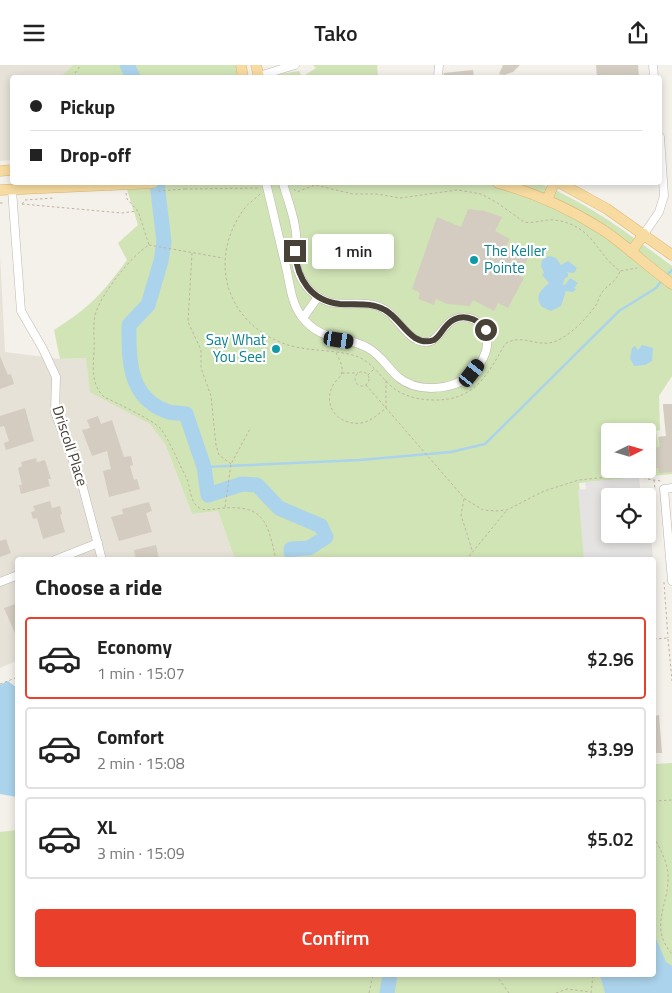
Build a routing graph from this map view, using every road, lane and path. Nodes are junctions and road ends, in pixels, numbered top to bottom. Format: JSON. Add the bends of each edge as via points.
{"nodes":[{"id":1,"x":82,"y":65,"type":"edge"},
{"id":2,"x":293,"y":65,"type":"edge"},
{"id":3,"x":74,"y":75,"type":"edge"},
{"id":4,"x":265,"y":75,"type":"edge"},
{"id":5,"x":662,"y":166,"type":"edge"},
{"id":6,"x":110,"y":185,"type":"edge"},
{"id":7,"x":266,"y":185,"type":"edge"},
{"id":8,"x":284,"y":185,"type":"edge"},
{"id":9,"x":505,"y":185,"type":"edge"},
{"id":10,"x":553,"y":185,"type":"edge"},
{"id":11,"x":564,"y":185,"type":"edge"},
{"id":12,"x":125,"y":189,"type":"dead end"},
{"id":13,"x":185,"y":189,"type":"dead end"},
{"id":14,"x":294,"y":189,"type":"dead end"},
{"id":15,"x":0,"y":190,"type":"edge"},
{"id":16,"x":12,"y":190,"type":"junction"},
{"id":17,"x":262,"y":190,"type":"dead end"},
{"id":18,"x":547,"y":200,"type":"junction"},
{"id":19,"x":21,"y":204,"type":"dead end"},
{"id":20,"x":138,"y":211,"type":"junction"},
{"id":21,"x":644,"y":234,"type":"junction"},
{"id":22,"x":148,"y":245,"type":"junction"},
{"id":23,"x":631,"y":252,"type":"junction"},
{"id":24,"x":192,"y":253,"type":"junction"},
{"id":25,"x":670,"y":254,"type":"edge"},
{"id":26,"x":224,"y":258,"type":"dead end"},
{"id":27,"x":638,"y":268,"type":"dead end"},
{"id":28,"x":672,"y":284,"type":"edge"},
{"id":29,"x":318,"y":297,"type":"junction"},
{"id":30,"x":302,"y":318,"type":"junction"},
{"id":31,"x":335,"y":353,"type":"dead end"},
{"id":32,"x":374,"y":369,"type":"dead end"},
{"id":33,"x":341,"y":373,"type":"junction"},
{"id":34,"x":359,"y":373,"type":"junction"},
{"id":35,"x":367,"y":375,"type":"junction"},
{"id":36,"x":386,"y":380,"type":"dead end"},
{"id":37,"x":366,"y":385,"type":"junction"},
{"id":38,"x":386,"y":408,"type":"junction"},
{"id":39,"x":251,"y":427,"type":"dead end"},
{"id":40,"x":231,"y":464,"type":"junction"},
{"id":41,"x":654,"y":479,"type":"dead end"},
{"id":42,"x":672,"y":488,"type":"edge"},
{"id":43,"x":464,"y":498,"type":"junction"},
{"id":44,"x":225,"y":507,"type":"junction"},
{"id":45,"x":508,"y":510,"type":"junction"},
{"id":46,"x":98,"y":543,"type":"junction"},
{"id":47,"x":472,"y":551,"type":"junction"},
{"id":48,"x":63,"y":557,"type":"edge"},
{"id":49,"x":101,"y":557,"type":"edge"},
{"id":50,"x":275,"y":557,"type":"edge"},
{"id":51,"x":468,"y":557,"type":"edge"},
{"id":52,"x":15,"y":576,"type":"edge"},
{"id":53,"x":672,"y":581,"type":"edge"},
{"id":54,"x":0,"y":582,"type":"edge"},
{"id":55,"x":656,"y":639,"type":"edge"},
{"id":56,"x":15,"y":678,"type":"edge"},
{"id":57,"x":672,"y":681,"type":"edge"},
{"id":58,"x":0,"y":684,"type":"edge"},
{"id":59,"x":672,"y":800,"type":"edge"},
{"id":60,"x":656,"y":801,"type":"edge"},
{"id":61,"x":656,"y":842,"type":"edge"},
{"id":62,"x":672,"y":954,"type":"edge"},
{"id":63,"x":373,"y":977,"type":"edge"},
{"id":64,"x":497,"y":977,"type":"edge"},
{"id":65,"x":593,"y":977,"type":"edge"},
{"id":66,"x":591,"y":992,"type":"edge"},
{"id":67,"x":369,"y":993,"type":"edge"},
{"id":68,"x":509,"y":993,"type":"edge"},
{"id":69,"x":556,"y":993,"type":"edge"}],
"edges":[{"from":1,"to":3,"type":"path"},
{"from":2,"to":4,"type":"street"},
{"from":5,"to":21,"type":"street","via":[[664,196],[659,212]]},
{"from":6,"to":16,"type":"main road","bridge":true},
{"from":7,"to":30,"type":"street","via":[[293,299]]},
{"from":8,"to":29,"type":"street","via":[[296,232],[298,271],[302,282]]},
{"from":9,"to":18,"type":"main road"},
{"from":10,"to":18,"type":"main road"},
{"from":11,"to":21,"type":"main road","via":[[591,198]]},
{"from":12,"to":20,"type":"path","via":[[127,199]]},
{"from":13,"to":17,"type":"path"},
{"from":14,"to":27,"type":"path","via":[[297,192],[320,185],[353,194],[400,198],[456,190],[481,194],[524,223],[553,220],[573,225],[593,239],[606,261],[620,271]]},
{"from":15,"to":16,"type":"main road"},
{"from":16,"to":46,"type":"street","name":"Driscoll Place","via":[[21,311],[56,377],[56,412],[83,488]]},
{"from":18,"to":23,"type":"main road","via":[[603,230]]},
{"from":19,"to":20,"type":"path","via":[[122,213]]},
{"from":20,"to":22,"type":"path"},
{"from":21,"to":23,"type":"main road"},
{"from":21,"to":25,"type":"main road"},
{"from":22,"to":24,"type":"path"},
{"from":22,"to":44,"type":"path","via":[[139,251],[102,297],[96,313],[94,380],[104,397],[160,428],[198,507],[205,510]]},
{"from":23,"to":28,"type":"main road"},
{"from":24,"to":26,"type":"path"},
{"from":24,"to":40,"type":"path","via":[[188,322],[201,349],[200,368],[211,396],[219,455]]},
{"from":29,"to":30,"type":"street"},
{"from":29,"to":30,"type":"street","via":[[340,303],[378,306],[391,313],[409,334],[422,341],[437,337],[454,319],[469,317],[486,330],[485,353],[472,373],[459,382],[434,387],[416,386],[398,377],[381,357],[366,347],[322,335]]},
{"from":31,"to":33,"type":"path","via":[[341,363]]},
{"from":32,"to":35,"type":"path"},
{"from":33,"to":34,"type":"path"},
{"from":33,"to":38,"type":"path","via":[[329,397],[339,418],[362,424]]},
{"from":34,"to":35,"type":"path"},
{"from":34,"to":37,"type":"path","via":[[356,383]]},
{"from":35,"to":37,"type":"path"},
{"from":36,"to":38,"type":"path"},
{"from":37,"to":38,"type":"path"},
{"from":38,"to":43,"type":"path"},
{"from":39,"to":40,"type":"path"},
{"from":40,"to":44,"type":"path"},
{"from":41,"to":45,"type":"path","via":[[638,474],[579,480],[544,491]]},
{"from":42,"to":53,"type":"street","via":[[664,489]]},
{"from":43,"to":45,"type":"path","via":[[484,511]]},
{"from":43,"to":47,"type":"path","via":[[461,515]]},
{"from":44,"to":50,"type":"path","via":[[247,509],[261,516]]},
{"from":45,"to":47,"type":"path"},
{"from":46,"to":48,"type":"street"},
{"from":46,"to":49,"type":"street","name":"Driscoll Place"},
{"from":47,"to":51,"type":"path"},
{"from":52,"to":54,"type":"street"},
{"from":55,"to":57,"type":"path","via":[[668,638]]},
{"from":56,"to":58,"type":"path"},
{"from":59,"to":60,"type":"path"},
{"from":61,"to":62,"type":"path","via":[[666,867],[667,888],[660,919],[664,939]]},
{"from":63,"to":67,"type":"path"},
{"from":64,"to":68,"type":"path"},
{"from":65,"to":66,"type":"path"},
{"from":66,"to":69,"type":"path","via":[[567,989]]}]}
